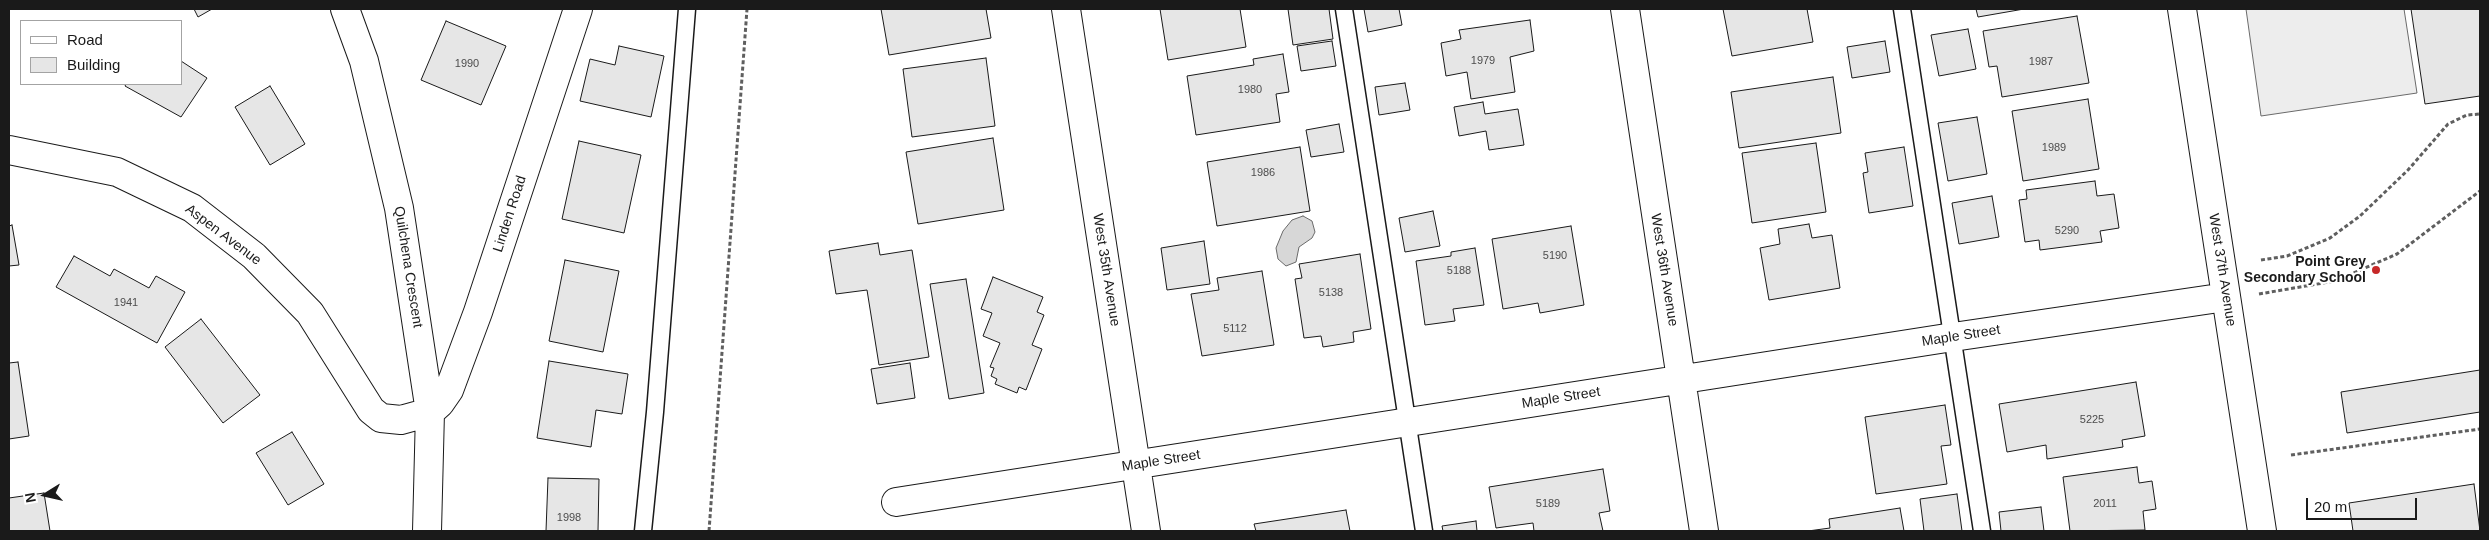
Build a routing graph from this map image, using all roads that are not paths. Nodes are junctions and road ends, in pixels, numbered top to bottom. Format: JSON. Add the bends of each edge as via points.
{"nodes":[{"id":1,"x":345,"y":9,"type":"edge"},
{"id":2,"x":578,"y":9,"type":"edge"},
{"id":3,"x":687,"y":9,"type":"edge"},
{"id":4,"x":1066,"y":9,"type":"edge"},
{"id":5,"x":1344,"y":9,"type":"edge"},
{"id":6,"x":1625,"y":9,"type":"edge"},
{"id":7,"x":1902,"y":9,"type":"edge"},
{"id":8,"x":2182,"y":9,"type":"edge"},
{"id":9,"x":9,"y":150,"type":"edge"},
{"id":10,"x":2226,"y":297,"type":"junction"},
{"id":11,"x":1953,"y":337,"type":"junction"},
{"id":12,"x":1681,"y":380,"type":"junction"},
{"id":13,"x":430,"y":412,"type":"junction"},
{"id":14,"x":1407,"y":423,"type":"junction"},
{"id":15,"x":1136,"y":465,"type":"junction"},
{"id":16,"x":896,"y":502,"type":"dead end"},
{"id":17,"x":428,"y":531,"type":"edge"},
{"id":18,"x":643,"y":531,"type":"edge"},
{"id":19,"x":1146,"y":531,"type":"edge"},
{"id":20,"x":1424,"y":531,"type":"edge"},
{"id":21,"x":1704,"y":531,"type":"edge"},
{"id":22,"x":1982,"y":531,"type":"edge"},
{"id":23,"x":2262,"y":531,"type":"edge"}],
"edges":[{"from":1,"to":13,"type":"street","name":"Quilchena Crescent","via":[[364,61],[399,208]]},
{"from":2,"to":13,"type":"street","name":"Linden Road","via":[[478,312],[449,390]]},
{"from":3,"to":18,"type":"lane"},
{"from":4,"to":15,"type":"street","name":"West 35th Avenue"},
{"from":5,"to":14,"type":"lane"},
{"from":6,"to":12,"type":"street","name":"West 36th Avenue"},
{"from":7,"to":11,"type":"lane"},
{"from":8,"to":10,"type":"street","name":"West 37th Avenue"},
{"from":9,"to":13,"type":"street","name":"Aspen Avenue","via":[[117,172],[192,208],[254,256],[310,313],[371,410],[381,418],[392,420]]},
{"from":10,"to":11,"type":"street","name":"Maple Street"},
{"from":10,"to":23,"type":"street","name":"West 37th Avenue"},
{"from":11,"to":12,"type":"street","name":"Maple Street"},
{"from":11,"to":22,"type":"lane"},
{"from":12,"to":14,"type":"street","name":"Maple Street"},
{"from":12,"to":21,"type":"street","name":"West 36th Avenue"},
{"from":13,"to":17,"type":"street","name":"Quilchena Crescent"},
{"from":14,"to":15,"type":"street","name":"Maple Street"},
{"from":14,"to":20,"type":"lane"},
{"from":15,"to":16,"type":"street","name":"Maple Street"},
{"from":15,"to":19,"type":"street","name":"West 35th Avenue"}]}
